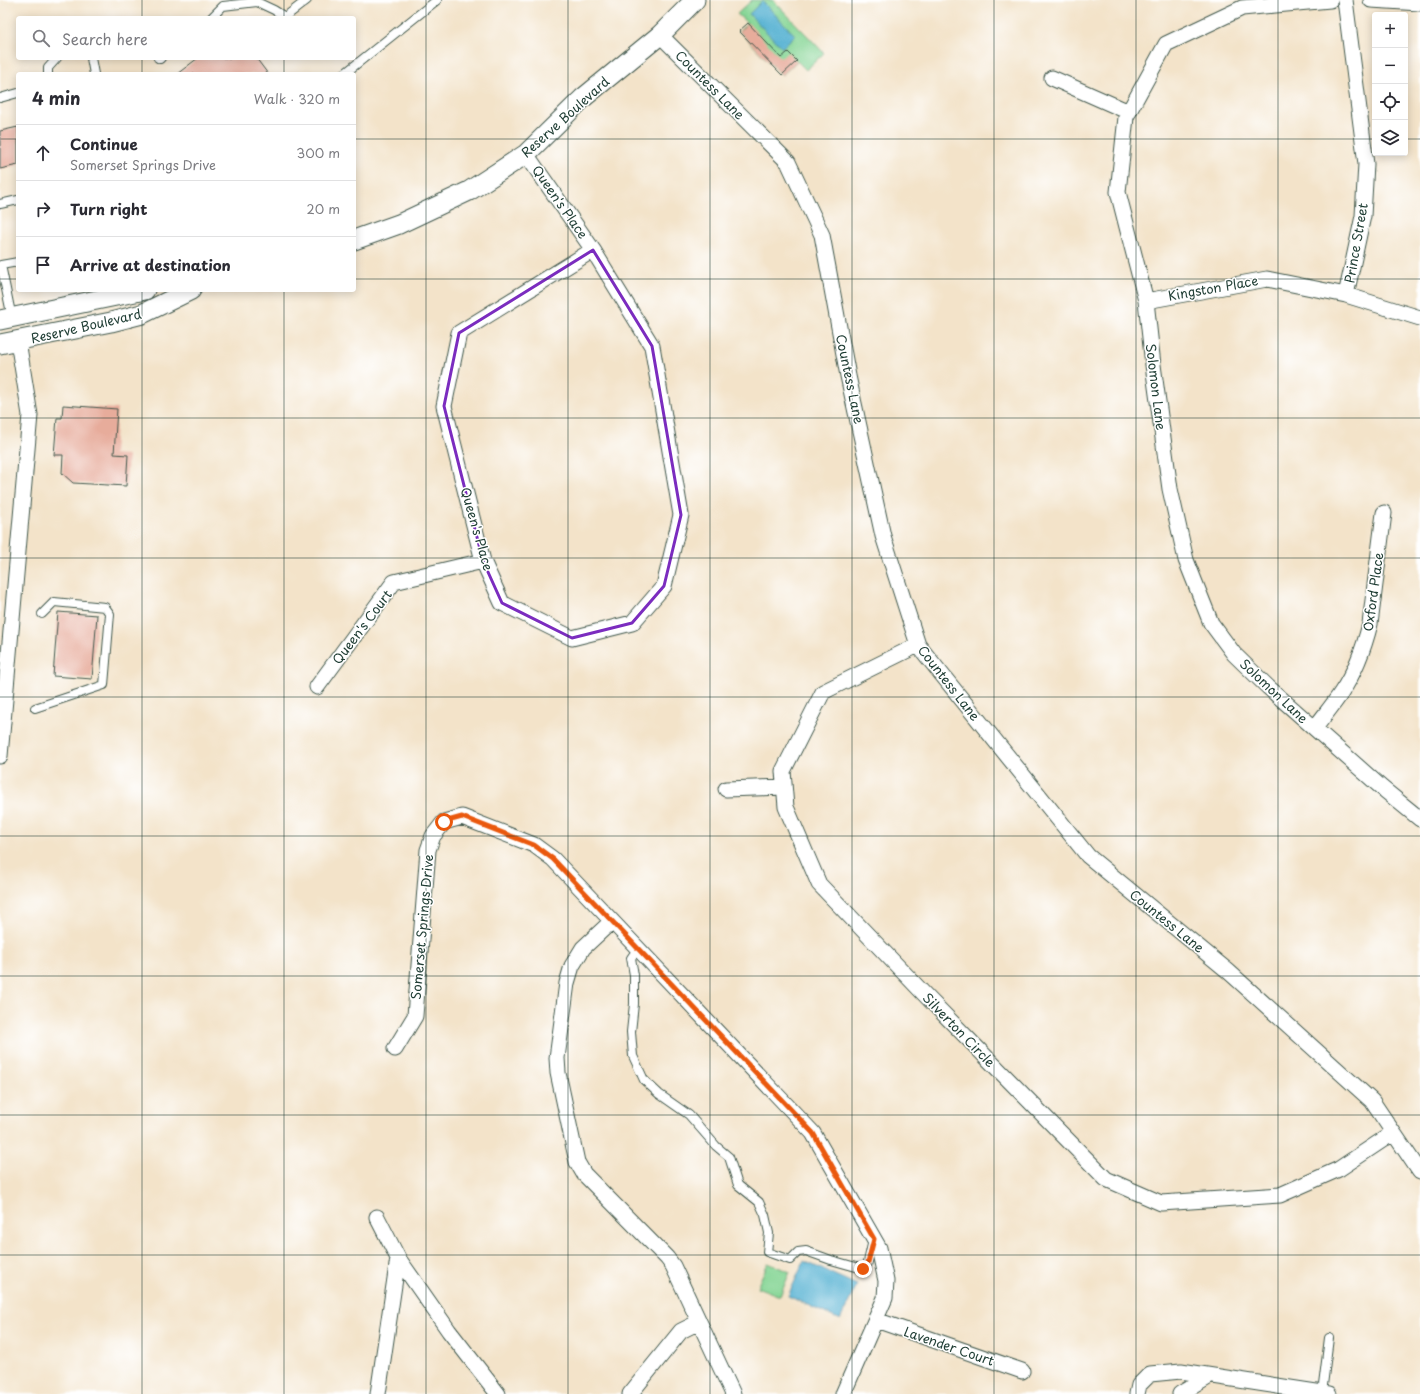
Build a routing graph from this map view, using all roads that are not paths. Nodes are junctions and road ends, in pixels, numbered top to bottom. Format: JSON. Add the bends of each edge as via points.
{"nodes":[{"id":1,"x":307,"y":0,"type":"edge"},
{"id":2,"x":437,"y":0,"type":"edge"},
{"id":3,"x":695,"y":0,"type":"edge"},
{"id":4,"x":1330,"y":0,"type":"edge"},
{"id":5,"x":1346,"y":0,"type":"edge"},
{"id":6,"x":1371,"y":0,"type":"edge"},
{"id":7,"x":1420,"y":3,"type":"edge"},
{"id":8,"x":213,"y":16,"type":"edge"},
{"id":9,"x":283,"y":16,"type":"edge"},
{"id":10,"x":286,"y":16,"type":"edge"},
{"id":11,"x":660,"y":35,"type":"junction"},
{"id":12,"x":55,"y":60,"type":"edge"},
{"id":13,"x":91,"y":60,"type":"edge"},
{"id":14,"x":48,"y":72,"type":"edge"},
{"id":15,"x":94,"y":72,"type":"edge"},
{"id":16,"x":347,"y":72,"type":"edge"},
{"id":17,"x":1052,"y":78,"type":"dead end"},
{"id":18,"x":16,"y":94,"type":"edge"},
{"id":19,"x":0,"y":98,"type":"edge"},
{"id":20,"x":1129,"y":112,"type":"junction"},
{"id":21,"x":526,"y":154,"type":"junction"},
{"id":22,"x":16,"y":200,"type":"edge"},
{"id":23,"x":0,"y":204,"type":"edge"},
{"id":24,"x":356,"y":239,"type":"edge"},
{"id":25,"x":594,"y":250,"type":"junction"},
{"id":26,"x":16,"y":262,"type":"edge"},
{"id":27,"x":1,"y":265,"type":"edge"},
{"id":28,"x":133,"y":292,"type":"edge"},
{"id":29,"x":187,"y":292,"type":"edge"},
{"id":30,"x":1346,"y":295,"type":"junction"},
{"id":31,"x":1146,"y":301,"type":"junction"},
{"id":32,"x":1420,"y":318,"type":"edge"},
{"id":33,"x":6,"y":319,"type":"edge"},
{"id":34,"x":18,"y":341,"type":"junction"},
{"id":35,"x":0,"y":344,"type":"edge"},
{"id":36,"x":1384,"y":513,"type":"dead end"},
{"id":37,"x":483,"y":561,"type":"junction"},
{"id":38,"x":6,"y":611,"type":"edge"},
{"id":39,"x":42,"y":614,"type":"dead end"},
{"id":40,"x":918,"y":645,"type":"junction"},
{"id":41,"x":317,"y":687,"type":"dead end"},
{"id":42,"x":35,"y":708,"type":"dead end"},
{"id":43,"x":1314,"y":728,"type":"junction"},
{"id":44,"x":0,"y":756,"type":"edge"},
{"id":45,"x":784,"y":788,"type":"junction"},
{"id":46,"x":726,"y":789,"type":"dead end"},
{"id":47,"x":1420,"y":819,"type":"edge"},
{"id":48,"x":612,"y":921,"type":"junction"},
{"id":49,"x":638,"y":948,"type":"junction"},
{"id":50,"x":395,"y":1049,"type":"dead end"},
{"id":51,"x":1393,"y":1133,"type":"junction"},
{"id":52,"x":1420,"y":1172,"type":"edge"},
{"id":53,"x":377,"y":1217,"type":"dead end"},
{"id":54,"x":874,"y":1239,"type":"junction"},
{"id":55,"x":398,"y":1258,"type":"junction"},
{"id":56,"x":876,"y":1320,"type":"junction"},
{"id":57,"x":699,"y":1322,"type":"junction"},
{"id":58,"x":1329,"y":1338,"type":"dead end"},
{"id":59,"x":1022,"y":1371,"type":"dead end"},
{"id":60,"x":1210,"y":1376,"type":"junction"},
{"id":61,"x":1326,"y":1393,"type":"edge"},
{"id":62,"x":378,"y":1394,"type":"edge"},
{"id":63,"x":498,"y":1394,"type":"edge"},
{"id":64,"x":630,"y":1394,"type":"edge"},
{"id":65,"x":733,"y":1394,"type":"edge"},
{"id":66,"x":843,"y":1394,"type":"edge"},
{"id":67,"x":1137,"y":1394,"type":"edge"},
{"id":68,"x":1180,"y":1394,"type":"edge"}],
"edges":[{"from":1,"to":10,"type":"lane"},
{"from":2,"to":16,"type":"lane"},
{"from":3,"to":11,"type":"street","name":"Reserve Boulevard"},
{"from":4,"to":20,"type":"street","name":"Solomon Lane","via":[[1242,8],[1166,44]]},
{"from":5,"to":30,"type":"street","name":"Prince Street","via":[[1366,164],[1363,216]]},
{"from":6,"to":7,"type":"street"},
{"from":8,"to":9,"type":"lane","via":[[223,6],[258,2]]},
{"from":11,"to":21,"type":"street","name":"Reserve Boulevard","via":[[583,98]]},
{"from":11,"to":40,"type":"street","name":"Countess Lane","via":[[788,162],[822,235],[848,376],[884,536]]},
{"from":12,"to":14,"type":"lane","via":[[48,68]]},
{"from":13,"to":15,"type":"lane"},
{"from":17,"to":20,"type":"street"},
{"from":18,"to":19,"type":"lane"},
{"from":20,"to":31,"type":"street","name":"Solomon Lane","via":[[1126,117],[1118,192]]},
{"from":21,"to":24,"type":"street","name":"Reserve Boulevard","via":[[469,191],[399,224]]},
{"from":21,"to":25,"type":"street","name":"Queen's Place"},
{"from":22,"to":23,"type":"lane"},
{"from":25,"to":37,"type":"street","name":"Queen's Place","via":[[459,333],[444,406]]},
{"from":25,"to":37,"type":"street","name":"Queen's Place","via":[[652,346],[681,515],[664,586],[632,622],[572,638],[502,603]]},
{"from":26,"to":27,"type":"lane"},
{"from":27,"to":33,"type":"lane"},
{"from":28,"to":33,"type":"street","name":"Reserve Boulevard"},
{"from":29,"to":34,"type":"street","name":"Reserve Boulevard","via":[[142,314]]},
{"from":30,"to":31,"type":"street","name":"Kingston Place","via":[[1267,278]]},
{"from":30,"to":32,"type":"street","name":"Kingston Place"},
{"from":31,"to":43,"type":"street","name":"Solomon Lane","via":[[1170,489],[1186,560],[1211,623],[1234,654]]},
{"from":33,"to":34,"type":"street"},
{"from":34,"to":35,"type":"street","name":"Reserve Boulevard"},
{"from":34,"to":38,"type":"street","via":[[30,415]]},
{"from":36,"to":43,"type":"street","name":"Oxford Place","via":[[1366,641],[1341,694]]},
{"from":37,"to":41,"type":"street","name":"Queen's Court","via":[[394,582]]},
{"from":38,"to":44,"type":"street"},
{"from":39,"to":42,"type":"lane","via":[[54,602],[105,607],[110,614],[104,685]]},
{"from":40,"to":45,"type":"street","name":"Silverton Circle","via":[[823,692],[783,771]]},
{"from":40,"to":51,"type":"street","name":"Countess Lane","via":[[1088,856],[1228,970],[1372,1101]]},
{"from":43,"to":47,"type":"street","name":"Solomon Lane"},
{"from":45,"to":46,"type":"street"},
{"from":45,"to":51,"type":"street","name":"Silverton Circle","via":[[786,807],[819,884],[1106,1179],[1161,1203],[1280,1195],[1339,1169]]},
{"from":48,"to":49,"type":"street","name":"Somerset Springs Drive"},
{"from":48,"to":50,"type":"street","name":"Somerset Springs Drive","via":[[553,859],[534,845],[462,817],[444,822],[433,836],[428,850],[415,1016]]},
{"from":48,"to":57,"type":"street","via":[[583,948],[572,966],[567,982],[557,1058],[577,1162],[584,1174],[667,1258]]},
{"from":49,"to":54,"type":"street","name":"Somerset Springs Drive","via":[[813,1133]]},
{"from":49,"to":54,"type":"lane","via":[[631,958],[634,975],[631,1032],[633,1056],[644,1080],[688,1115],[729,1157],[738,1185],[759,1202],[765,1215],[769,1233],[768,1252],[790,1260],[798,1252],[806,1251],[863,1269],[867,1266]]},
{"from":51,"to":52,"type":"street","name":"Countess Lane"},
{"from":53,"to":55,"type":"street"},
{"from":54,"to":56,"type":"street","name":"Somerset Springs Drive","via":[[879,1248],[886,1281],[885,1298]]},
{"from":55,"to":62,"type":"street"},
{"from":55,"to":63,"type":"street","via":[[449,1331]]},
{"from":56,"to":59,"type":"street","name":"Lavender Court"},
{"from":56,"to":66,"type":"street","name":"Somerset Springs Drive"},
{"from":57,"to":64,"type":"street","via":[[681,1332]]},
{"from":57,"to":65,"type":"street"},
{"from":58,"to":61,"type":"lane"},
{"from":60,"to":61,"type":"street"},
{"from":60,"to":67,"type":"street","via":[[1181,1371],[1150,1374],[1139,1385]]},
{"from":60,"to":68,"type":"street"}]}
